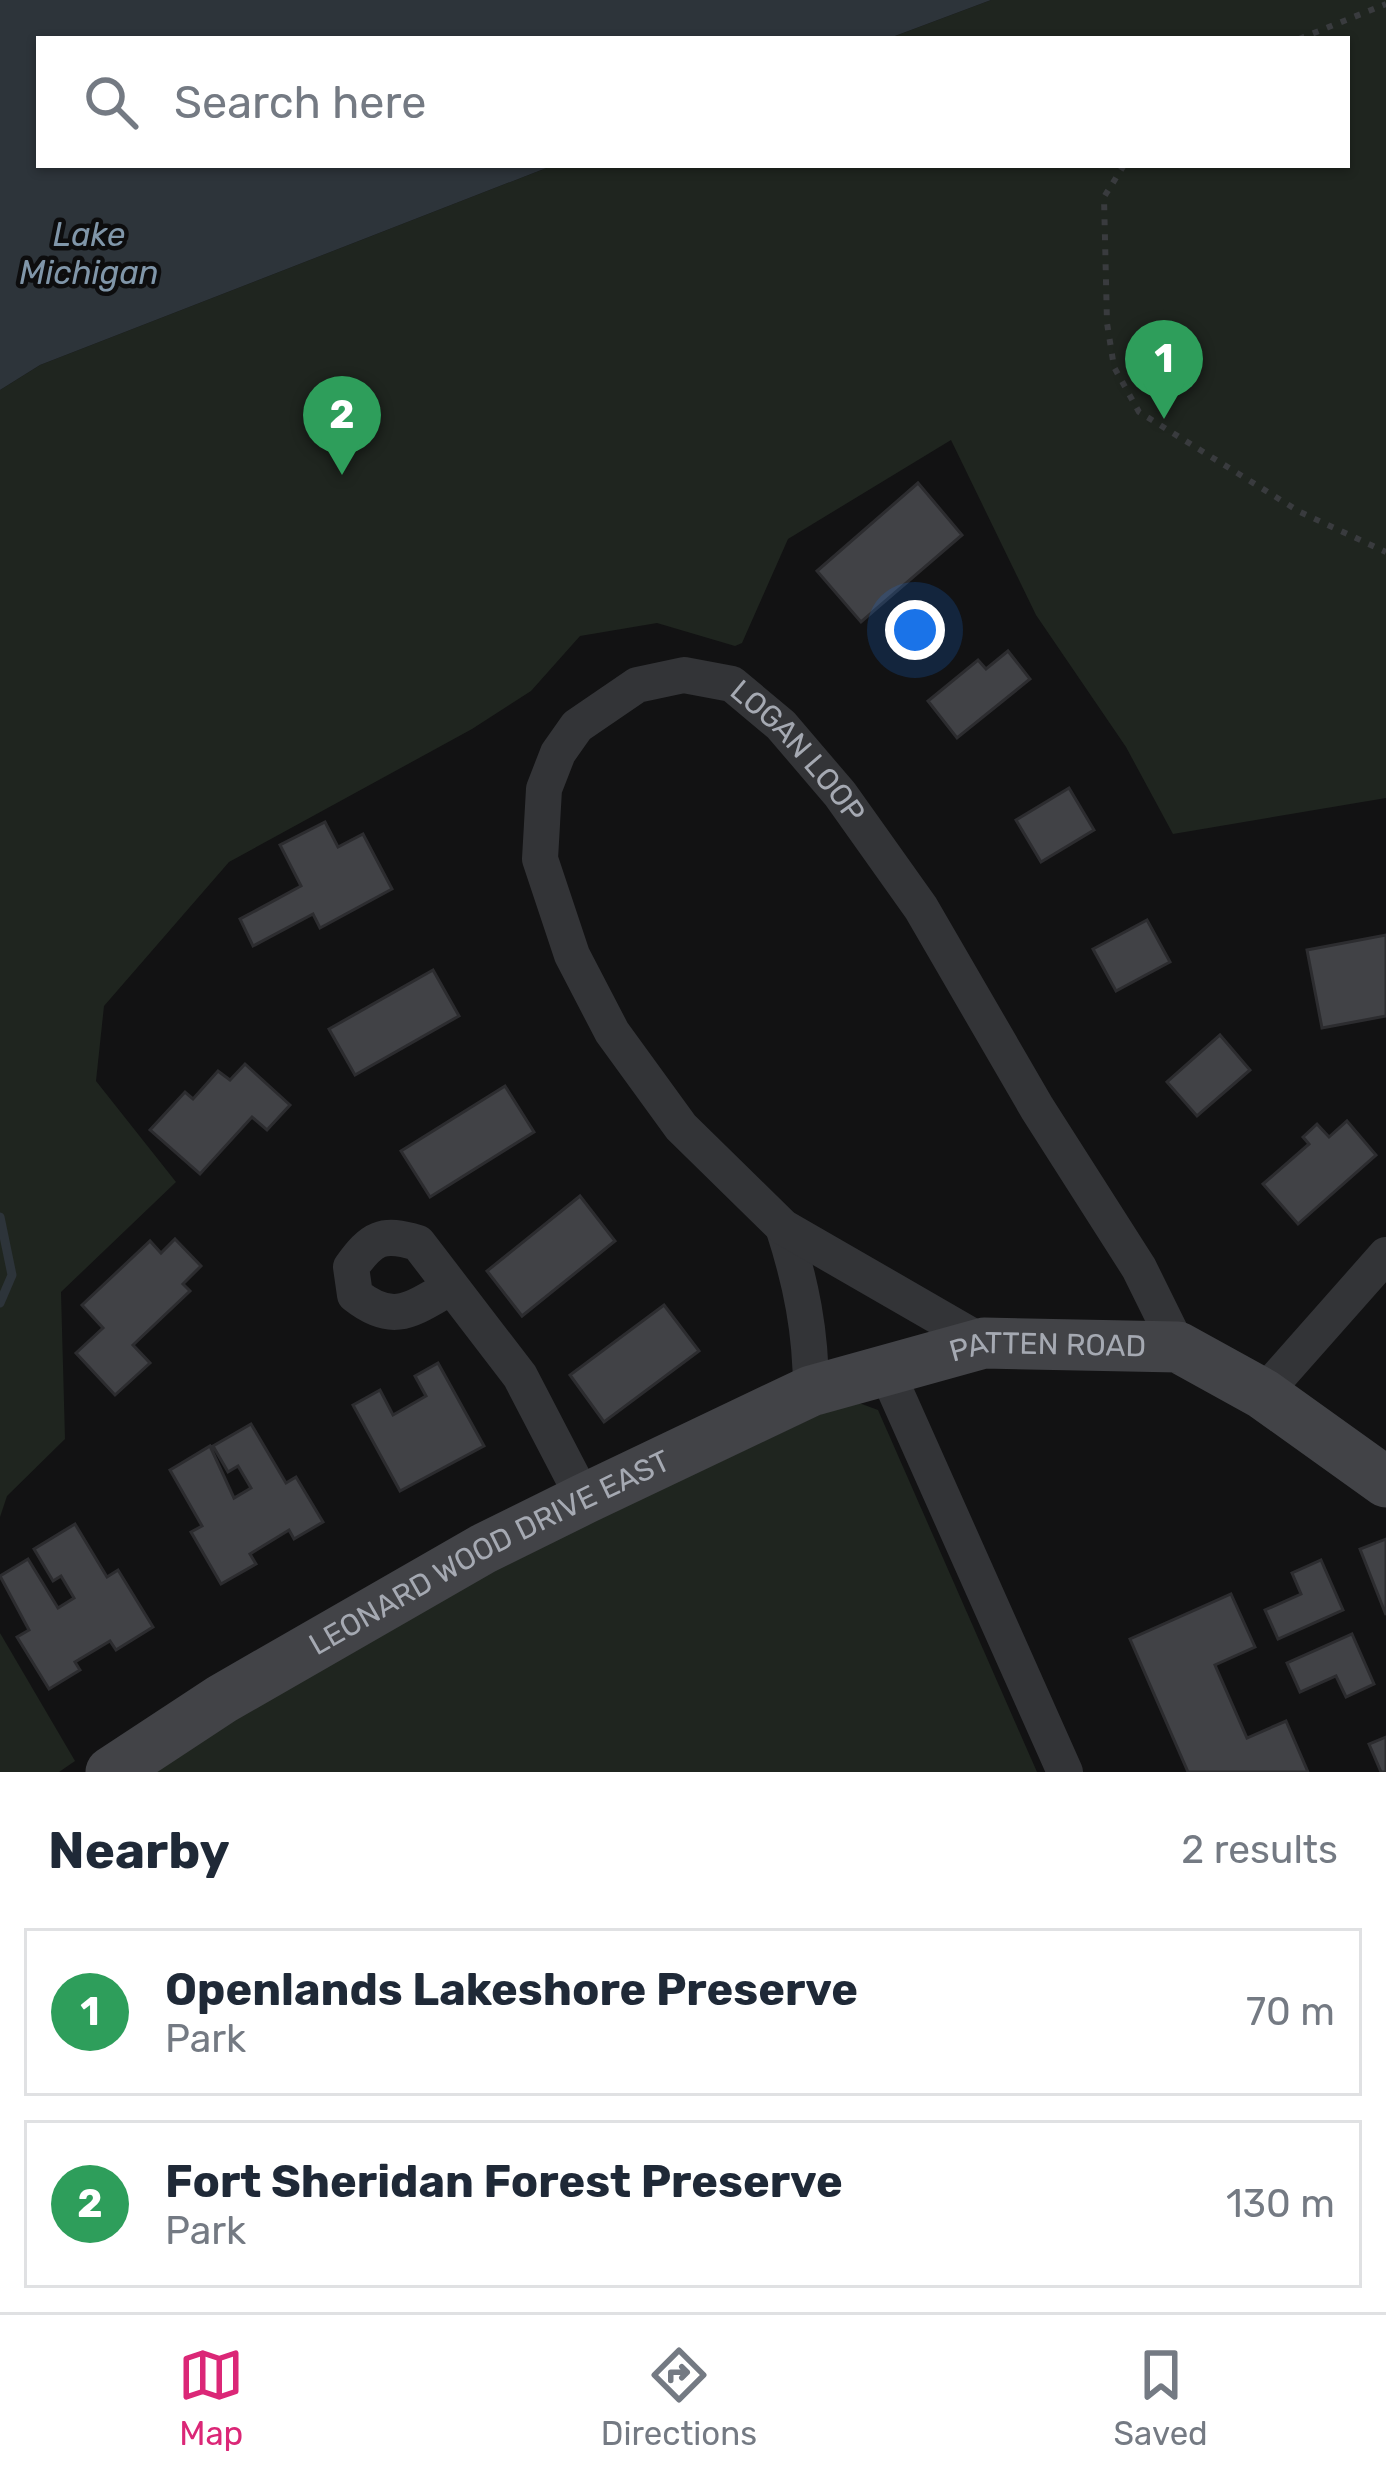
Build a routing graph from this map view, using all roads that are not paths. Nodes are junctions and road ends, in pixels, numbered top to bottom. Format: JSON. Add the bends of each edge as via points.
{"nodes":[{"id":1,"x":783,"y":1226,"type":"junction"},
{"id":2,"x":1386,"y":1255,"type":"edge"},
{"id":3,"x":451,"y":1288,"type":"dead end"},
{"id":4,"x":984,"y":1343,"type":"junction"},
{"id":5,"x":1178,"y":1347,"type":"junction"},
{"id":6,"x":885,"y":1368,"type":"junction"},
{"id":7,"x":812,"y":1390,"type":"junction"},
{"id":8,"x":1263,"y":1394,"type":"junction"},
{"id":9,"x":1386,"y":1482,"type":"edge"},
{"id":10,"x":584,"y":1499,"type":"junction"},
{"id":11,"x":111,"y":1772,"type":"edge"},
{"id":12,"x":1065,"y":1772,"type":"edge"}],
"edges":[{"from":1,"to":4,"type":"street","name":"LOGAN LOOP"},
{"from":1,"to":5,"type":"street","name":"LOGAN LOOP","via":[[681,1127],[612,1032],[572,955],[540,859],[544,789],[558,753],[577,726],[637,686],[684,676],[732,684],[782,725],[839,794],[921,908],[1139,1268]]},
{"from":1,"to":7,"type":"street","name":"LOGAN LOOP","via":[[805,1303]]},
{"from":2,"to":8,"type":"street"},
{"from":3,"to":10,"type":"street","via":[[520,1376]]},
{"from":4,"to":5,"type":"street","name":"PATTEN ROAD"},
{"from":4,"to":6,"type":"street","name":"PATTEN ROAD"},
{"from":5,"to":8,"type":"street","name":"PATTEN ROAD"},
{"from":6,"to":7,"type":"street","name":"LEONARD WOOD DRIVE EAST"},
{"from":6,"to":12,"type":"street"},
{"from":7,"to":10,"type":"street","name":"LEONARD WOOD DRIVE EAST"},
{"from":8,"to":9,"type":"street","name":"PATTEN ROAD"},
{"from":10,"to":11,"type":"street","name":"LEONARD WOOD DRIVE EAST","via":[[222,1699]]}]}
